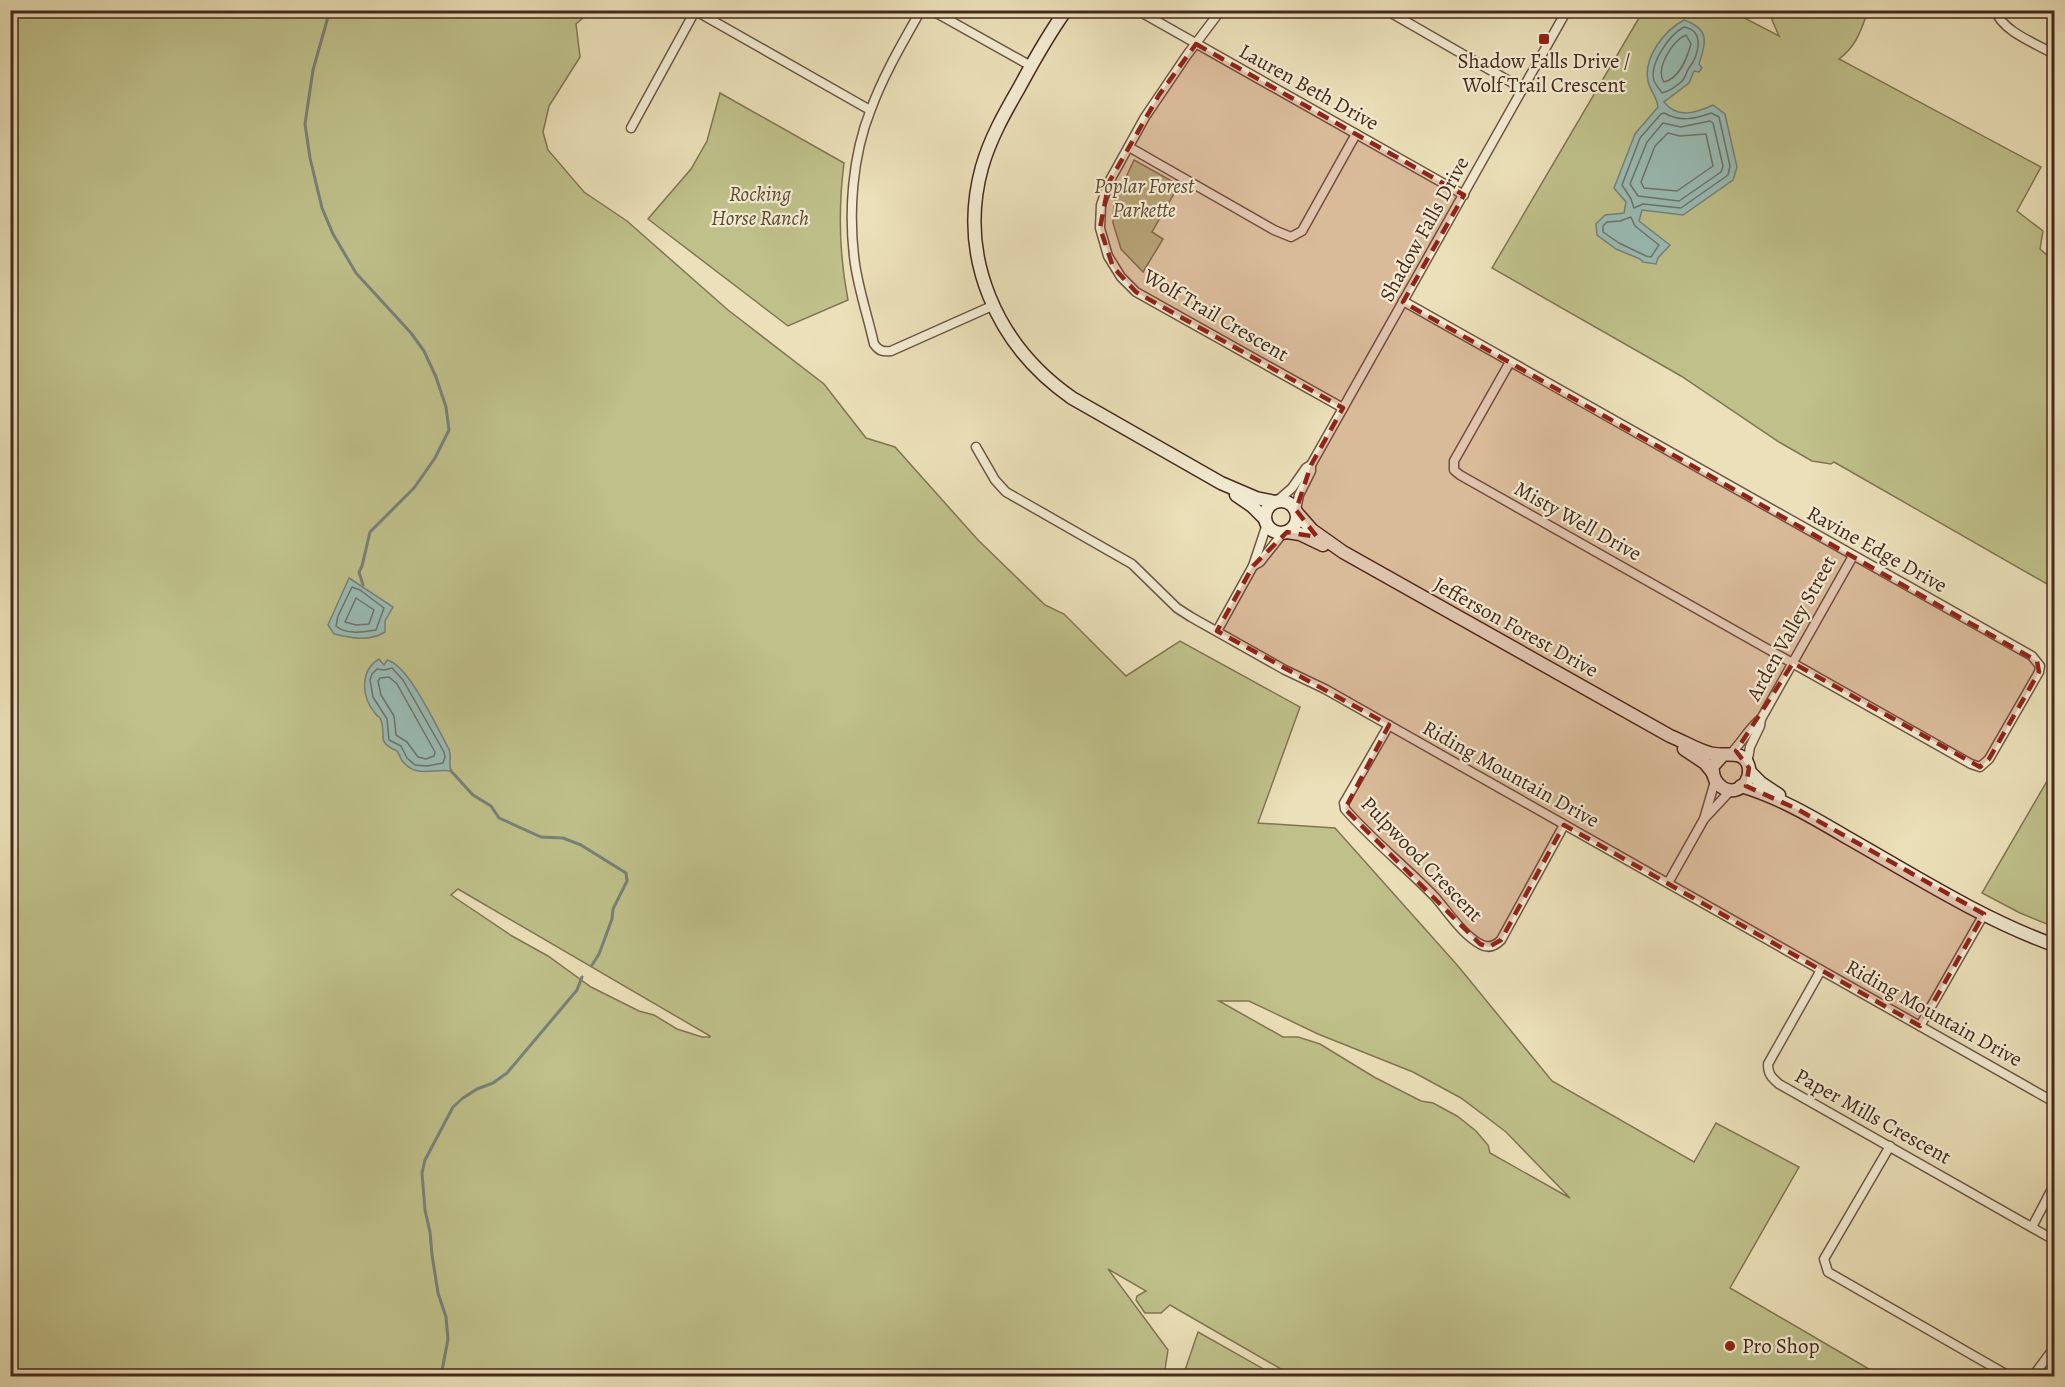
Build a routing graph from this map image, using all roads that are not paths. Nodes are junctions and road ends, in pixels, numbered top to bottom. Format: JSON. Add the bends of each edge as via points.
{"nodes":[{"id":1,"x":921,"y":10,"type":"edge"},
{"id":2,"x":932,"y":10,"type":"edge"},
{"id":3,"x":1066,"y":10,"type":"edge"},
{"id":4,"x":1137,"y":10,"type":"edge"},
{"id":5,"x":1221,"y":10,"type":"edge"},
{"id":6,"x":1386,"y":10,"type":"edge"},
{"id":7,"x":1567,"y":10,"type":"edge"},
{"id":8,"x":1995,"y":10,"type":"edge"},
{"id":9,"x":694,"y":11,"type":"edge"},
{"id":10,"x":1196,"y":44,"type":"junction"},
{"id":11,"x":2055,"y":54,"type":"edge"},
{"id":12,"x":1031,"y":66,"type":"junction"},
{"id":13,"x":1523,"y":89,"type":"junction"},
{"id":14,"x":870,"y":110,"type":"junction"},
{"id":15,"x":631,"y":128,"type":"dead end"},
{"id":16,"x":1356,"y":134,"type":"junction"},
{"id":17,"x":1129,"y":147,"type":"junction"},
{"id":18,"x":1464,"y":195,"type":"junction"},
{"id":19,"x":1403,"y":302,"type":"junction"},
{"id":20,"x":992,"y":306,"type":"junction"},
{"id":21,"x":1510,"y":362,"type":"junction"},
{"id":22,"x":1343,"y":408,"type":"junction"},
{"id":23,"x":976,"y":447,"type":"dead end"},
{"id":24,"x":1311,"y":465,"type":"junction"},
{"id":25,"x":1221,"y":483,"type":"junction"},
{"id":26,"x":1276,"y":502,"type":"junction"},
{"id":27,"x":1297,"y":511,"type":"junction"},
{"id":28,"x":1266,"y":522,"type":"junction"},
{"id":29,"x":1285,"y":533,"type":"junction"},
{"id":30,"x":1343,"y":552,"type":"junction"},
{"id":31,"x":1853,"y":556,"type":"junction"},
{"id":32,"x":1253,"y":566,"type":"junction"},
{"id":33,"x":1217,"y":632,"type":"junction"},
{"id":34,"x":1792,"y":663,"type":"junction"},
{"id":35,"x":1761,"y":719,"type":"junction"},
{"id":36,"x":1389,"y":725,"type":"junction"},
{"id":37,"x":1670,"y":736,"type":"junction"},
{"id":38,"x":1726,"y":754,"type":"junction"},
{"id":39,"x":1748,"y":767,"type":"junction"},
{"id":40,"x":1714,"y":777,"type":"junction"},
{"id":41,"x":1736,"y":788,"type":"junction"},
{"id":42,"x":1797,"y":809,"type":"junction"},
{"id":43,"x":1704,"y":819,"type":"junction"},
{"id":44,"x":1564,"y":825,"type":"junction"},
{"id":45,"x":1668,"y":883,"type":"junction"},
{"id":46,"x":1983,"y":914,"type":"junction"},
{"id":47,"x":2055,"y":945,"type":"edge"},
{"id":48,"x":1821,"y":970,"type":"junction"},
{"id":49,"x":1920,"y":1026,"type":"junction"},
{"id":50,"x":2055,"y":1102,"type":"edge"},
{"id":51,"x":1890,"y":1146,"type":"junction"},
{"id":52,"x":2055,"y":1185,"type":"edge"},
{"id":53,"x":2032,"y":1227,"type":"junction"},
{"id":54,"x":2055,"y":1240,"type":"edge"},
{"id":55,"x":2055,"y":1348,"type":"edge"},
{"id":56,"x":2009,"y":1377,"type":"edge"},
{"id":57,"x":2033,"y":1377,"type":"edge"}],
"edges":[{"from":1,"to":14,"type":"street"},
{"from":2,"to":12,"type":"street"},
{"from":3,"to":12,"type":"street"},
{"from":4,"to":10,"type":"street","name":"Lauren Beth Drive"},
{"from":5,"to":10,"type":"street","name":"Wolf Trail Crescent"},
{"from":6,"to":13,"type":"street"},
{"from":7,"to":13,"type":"street","name":"Shadow Falls Drive"},
{"from":8,"to":11,"type":"street","via":[[2007,27]]},
{"from":9,"to":14,"type":"street"},
{"from":9,"to":15,"type":"street"},
{"from":10,"to":16,"type":"street","name":"Lauren Beth Drive"},
{"from":10,"to":17,"type":"street","name":"Wolf Trail Crescent","via":[[1159,95]]},
{"from":12,"to":20,"type":"street","via":[[993,137],[979,183],[975,213],[977,247]]},
{"from":13,"to":18,"type":"street","name":"Shadow Falls Drive"},
{"from":14,"to":20,"type":"street","via":[[857,166],[852,230],[857,279],[873,344],[883,352],[891,351]]},
{"from":16,"to":17,"type":"street","via":[[1302,231],[1291,237]]},
{"from":16,"to":18,"type":"street","name":"Lauren Beth Drive"},
{"from":17,"to":22,"type":"street","name":"Wolf Trail Crescent","via":[[1109,182],[1100,214],[1103,243],[1120,277],[1147,298]]},
{"from":18,"to":19,"type":"street","name":"Shadow Falls Drive"},
{"from":19,"to":21,"type":"street","name":"Ravine Edge Drive"},
{"from":19,"to":22,"type":"street","name":"Shadow Falls Drive"},
{"from":20,"to":25,"type":"street","via":[[1020,352],[1056,387]]},
{"from":21,"to":31,"type":"street","name":"Ravine Edge Drive"},
{"from":21,"to":34,"type":"street","name":"Misty Well Drive","via":[[1454,461],[1454,470]]},
{"from":22,"to":24,"type":"street","name":"Shadow Falls Drive"},
{"from":23,"to":33,"type":"street","name":"Riding Mountain Drive","via":[[1006,492],[1132,564],[1178,608]]},
{"from":24,"to":26,"type":"street","name":"Shadow Falls Drive"},
{"from":24,"to":27,"type":"street","name":"Shadow Falls Drive"},
{"from":25,"to":26,"type":"street"},
{"from":25,"to":28,"type":"street"},
{"from":26,"to":27,"type":"street","via":[[1288,502]]},
{"from":26,"to":28,"type":"street","via":[[1267,509]]},
{"from":27,"to":29,"type":"street","via":[[1297,523]]},
{"from":27,"to":30,"type":"street","name":"Jefferson Forest Drive","via":[[1312,530]]},
{"from":28,"to":29,"type":"street","via":[[1274,531]]},
{"from":28,"to":32,"type":"street"},
{"from":29,"to":30,"type":"street","name":"Jefferson Forest Drive","via":[[1300,534]]},
{"from":29,"to":32,"type":"street"},
{"from":30,"to":37,"type":"street","name":"Jefferson Forest Drive"},
{"from":31,"to":34,"type":"street","name":"Arden Valley Street"},
{"from":31,"to":34,"type":"street","name":"Ravine Edge Drive","via":[[2032,656],[2040,666],[2039,672],[1989,759],[1980,767]]},
{"from":32,"to":33,"type":"street"},
{"from":33,"to":36,"type":"street","name":"Riding Mountain Drive"},
{"from":34,"to":35,"type":"street","name":"Arden Valley Street"},
{"from":35,"to":38,"type":"street","name":"Arden Valley Street","via":[[1742,743]]},
{"from":35,"to":39,"type":"street","name":"Arden Valley Street","via":[[1750,747]]},
{"from":36,"to":44,"type":"street","name":"Riding Mountain Drive"},
{"from":36,"to":44,"type":"street","name":"Pulpwood Crescent","via":[[1344,803],[1345,808],[1480,944],[1489,947],[1501,940]]},
{"from":37,"to":38,"type":"street","name":"Jefferson Forest Drive","via":[[1710,753]]},
{"from":37,"to":40,"type":"street","name":"Jefferson Forest Drive","via":[[1705,763]]},
{"from":38,"to":39,"type":"street","via":[[1742,757]]},
{"from":38,"to":40,"type":"street","via":[[1715,762]]},
{"from":39,"to":41,"type":"street","via":[[1747,780]]},
{"from":39,"to":42,"type":"street","via":[[1761,783]]},
{"from":40,"to":41,"type":"street","via":[[1722,788]]},
{"from":40,"to":43,"type":"street"},
{"from":41,"to":42,"type":"street"},
{"from":41,"to":43,"type":"street"},
{"from":42,"to":46,"type":"street"},
{"from":43,"to":45,"type":"street"},
{"from":44,"to":45,"type":"street","name":"Riding Mountain Drive"},
{"from":45,"to":48,"type":"street","name":"Riding Mountain Drive"},
{"from":46,"to":47,"type":"street"},
{"from":46,"to":49,"type":"street"},
{"from":48,"to":49,"type":"street","name":"Riding Mountain Drive"},
{"from":48,"to":51,"type":"street","name":"Paper Mills Crescent","via":[[1772,1056],[1768,1072],[1779,1084]]},
{"from":49,"to":50,"type":"street","name":"Riding Mountain Drive"},
{"from":51,"to":53,"type":"street","name":"Paper Mills Crescent"},
{"from":51,"to":56,"type":"street","via":[[1824,1259],[1828,1272]]},
{"from":52,"to":53,"type":"street"},
{"from":53,"to":54,"type":"street","name":"Paper Mills Crescent"},
{"from":55,"to":57,"type":"street"}]}
